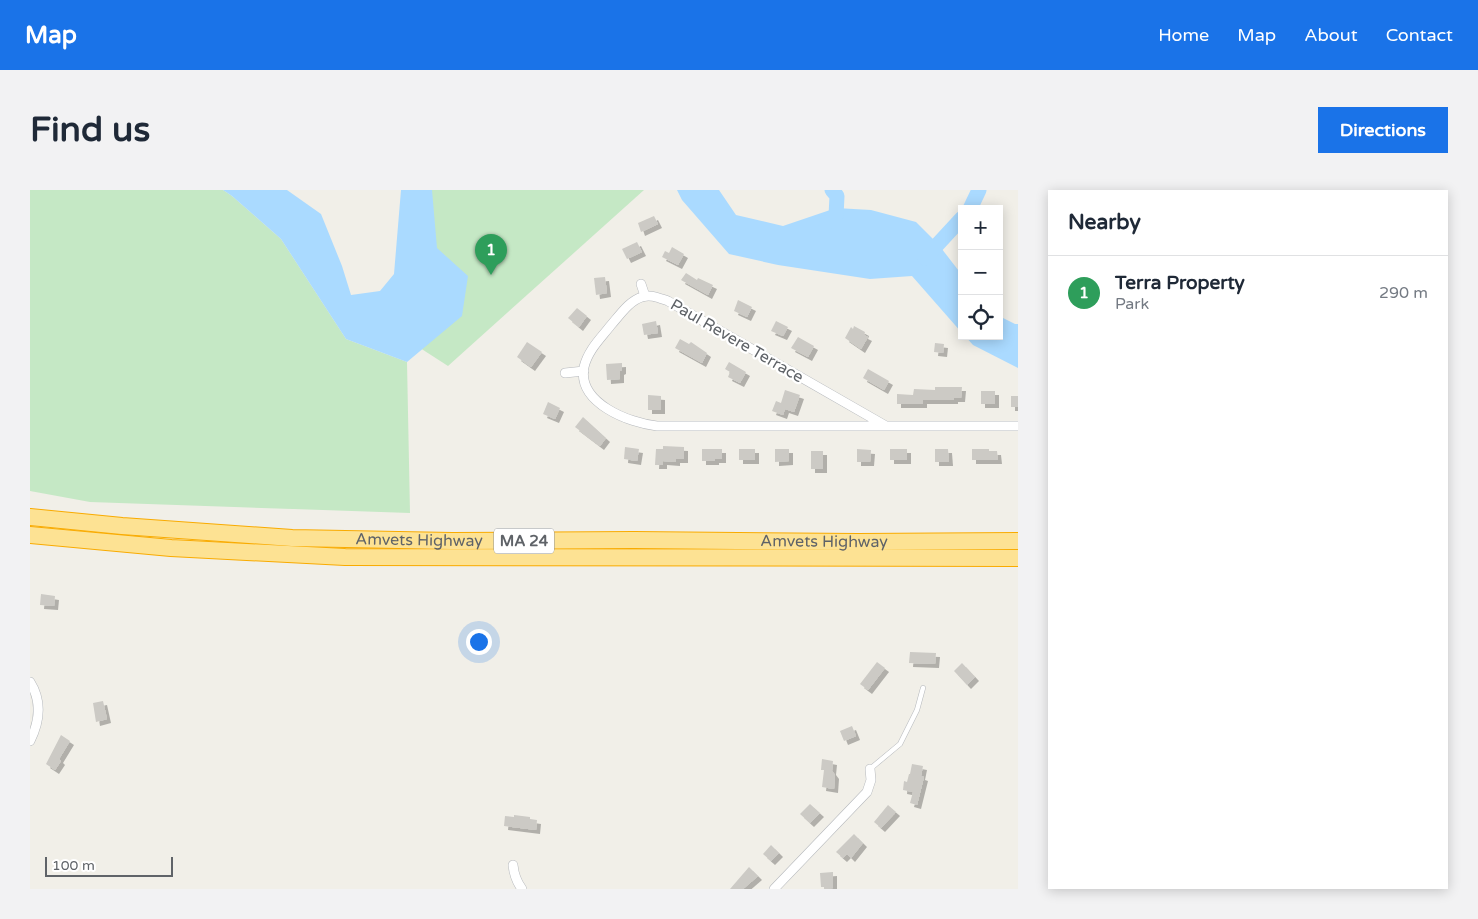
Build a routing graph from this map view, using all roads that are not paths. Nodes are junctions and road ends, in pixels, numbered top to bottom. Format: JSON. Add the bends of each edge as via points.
{"nodes":[{"id":1,"x":641,"y":284,"type":"dead end"},
{"id":2,"x":644,"y":296,"type":"junction"},
{"id":3,"x":584,"y":371,"type":"junction"},
{"id":4,"x":565,"y":373,"type":"dead end"},
{"id":5,"x":886,"y":426,"type":"junction"},
{"id":6,"x":1018,"y":426,"type":"edge"},
{"id":7,"x":30,"y":517,"type":"edge"},
{"id":8,"x":30,"y":535,"type":"edge"},
{"id":9,"x":1018,"y":541,"type":"edge"},
{"id":10,"x":1018,"y":558,"type":"edge"},
{"id":11,"x":30,"y":682,"type":"edge"},
{"id":12,"x":924,"y":688,"type":"dead end"},
{"id":13,"x":30,"y":741,"type":"edge"},
{"id":14,"x":870,"y":769,"type":"joint"},
{"id":15,"x":513,"y":865,"type":"dead end"},
{"id":16,"x":776,"y":888,"type":"edge"},
{"id":17,"x":522,"y":889,"type":"edge"}],
"edges":[{"from":1,"to":2,"type":"street"},
{"from":2,"to":3,"type":"street","via":[[630,303],[594,346]]},
{"from":2,"to":5,"type":"street","name":"Paul Revere Terrace","via":[[668,301]]},
{"from":3,"to":4,"type":"street"},
{"from":3,"to":5,"type":"street","name":"Paul Revere Terrace","via":[[592,394],[605,407],[624,419],[647,425]]},
{"from":5,"to":6,"type":"street","name":"Paul Revere Terrace"},
{"from":7,"to":9,"type":"highway","name":"Amvets Highway","number":"MA 24","via":[[292,538]]},
{"from":8,"to":10,"type":"highway","name":"Amvets Highway","number":"MA 24","via":[[171,548],[346,557]]},
{"from":11,"to":13,"type":"street","via":[[37,698],[39,716]]},
{"from":12,"to":14,"type":"lane","via":[[900,744]]},
{"from":14,"to":16,"type":"street","via":[[872,780],[867,792]]},
{"from":15,"to":17,"type":"street","via":[[517,883]]}]}
